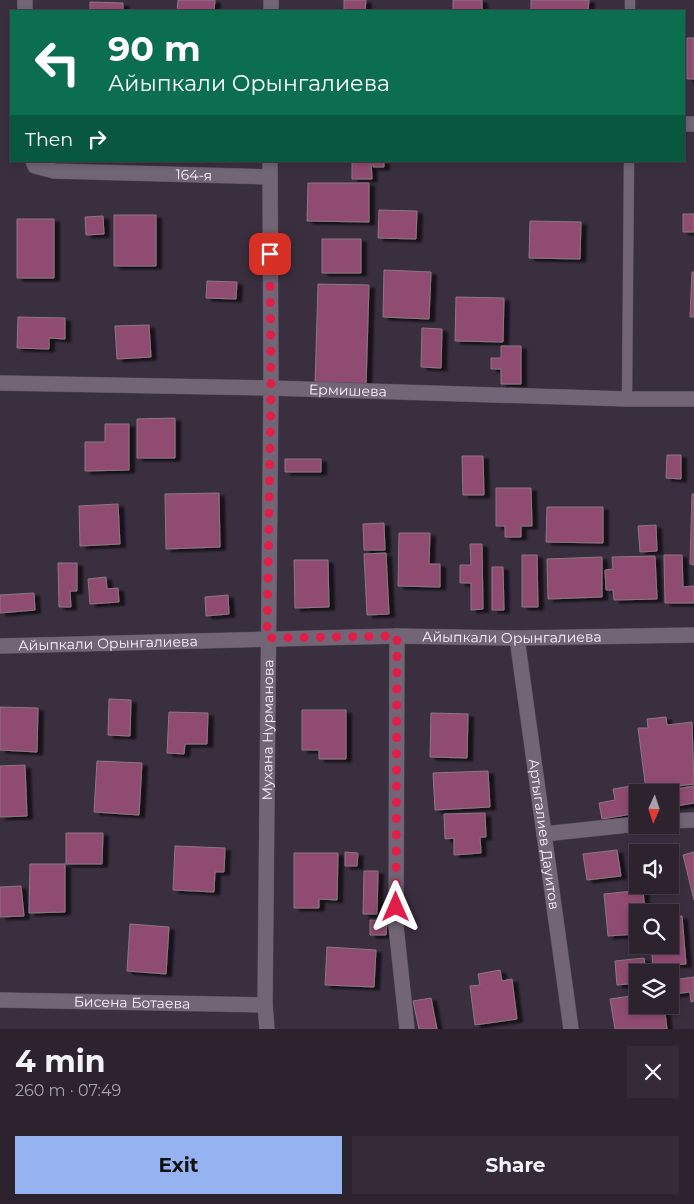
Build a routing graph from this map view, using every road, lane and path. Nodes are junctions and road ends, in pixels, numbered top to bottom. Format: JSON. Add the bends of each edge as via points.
{"nodes":[{"id":1,"x":33,"y":162,"type":"edge"},
{"id":2,"x":270,"y":162,"type":"edge"},
{"id":3,"x":630,"y":162,"type":"edge"},
{"id":4,"x":270,"y":177,"type":"junction"},
{"id":5,"x":0,"y":383,"type":"edge"},
{"id":6,"x":271,"y":388,"type":"junction"},
{"id":7,"x":627,"y":399,"type":"junction"},
{"id":8,"x":694,"y":399,"type":"edge"},
{"id":9,"x":694,"y":635,"type":"edge"},
{"id":10,"x":397,"y":636,"type":"junction"},
{"id":11,"x":267,"y":638,"type":"junction"},
{"id":12,"x":518,"y":638,"type":"junction"},
{"id":13,"x":0,"y":646,"type":"edge"},
{"id":14,"x":694,"y":820,"type":"edge"},
{"id":15,"x":679,"y":821,"type":"edge"},
{"id":16,"x":629,"y":825,"type":"edge"},
{"id":17,"x":544,"y":834,"type":"junction"},
{"id":18,"x":0,"y":1000,"type":"edge"},
{"id":19,"x":265,"y":1005,"type":"junction"},
{"id":20,"x":267,"y":1029,"type":"edge"},
{"id":21,"x":407,"y":1029,"type":"edge"},
{"id":22,"x":571,"y":1029,"type":"edge"}],
"edges":[{"from":1,"to":4,"type":"street","name":"164-я","via":[[35,166],[54,171]]},
{"from":2,"to":4,"type":"street","name":"Мухана Нурманова"},
{"from":3,"to":7,"type":"lane"},
{"from":4,"to":6,"type":"street","name":"Мухана Нурманова"},
{"from":5,"to":6,"type":"street","name":"Ермишева"},
{"from":6,"to":7,"type":"street","name":"Ермишева"},
{"from":6,"to":11,"type":"street","name":"Мухана Нурманова"},
{"from":7,"to":8,"type":"street","name":"Ермишева"},
{"from":9,"to":12,"type":"street","name":"Айыпкали Орынгалиева"},
{"from":10,"to":11,"type":"street","name":"Айыпкали Орынгалиева"},
{"from":10,"to":12,"type":"street","name":"Айыпкали Орынгалиева"},
{"from":10,"to":21,"type":"street","via":[[396,926]]},
{"from":11,"to":13,"type":"street","name":"Айыпкали Орынгалиева"},
{"from":11,"to":19,"type":"street","name":"Мухана Нурманова"},
{"from":12,"to":17,"type":"street","name":"Артыгалиев Дауитов"},
{"from":14,"to":15,"type":"street"},
{"from":16,"to":17,"type":"street"},
{"from":17,"to":22,"type":"street","name":"Артыгалиев Дауитов"},
{"from":18,"to":19,"type":"street","name":"Бисена Ботаева"},
{"from":19,"to":20,"type":"street","name":"Мухана Нурманова"}]}
